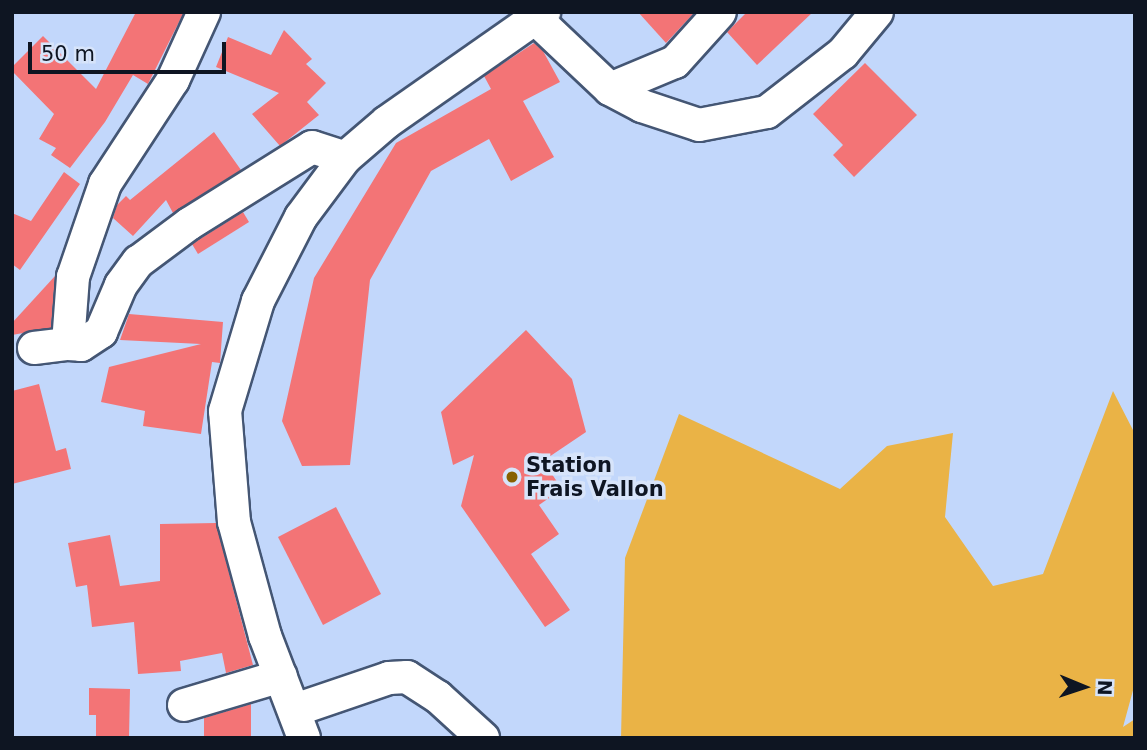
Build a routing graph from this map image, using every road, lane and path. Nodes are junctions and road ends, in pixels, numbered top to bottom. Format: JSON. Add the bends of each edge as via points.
{"nodes":[{"id":1,"x":204,"y":12,"type":"edge"},
{"id":2,"x":720,"y":12,"type":"edge"},
{"id":3,"x":877,"y":12,"type":"edge"},
{"id":4,"x":540,"y":16,"type":"edge"},
{"id":5,"x":610,"y":89,"type":"junction"},
{"id":6,"x":387,"y":122,"type":"junction"},
{"id":7,"x":312,"y":147,"type":"junction"},
{"id":8,"x":345,"y":158,"type":"junction"},
{"id":9,"x":68,"y":344,"type":"junction"},
{"id":10,"x":34,"y":348,"type":"dead end"},
{"id":11,"x":281,"y":676,"type":"junction"},
{"id":12,"x":184,"y":705,"type":"dead end"},
{"id":13,"x":296,"y":729,"type":"edge"},
{"id":14,"x":483,"y":738,"type":"edge"}],
"edges":[{"from":1,"to":9,"type":"street","via":[[173,80],[105,184],[73,277]]},
{"from":2,"to":5,"type":"street","via":[[675,62]]},
{"from":3,"to":5,"type":"street","via":[[843,53],[767,112],[699,125],[642,106]]},
{"from":4,"to":5,"type":"street"},
{"from":4,"to":6,"type":"street"},
{"from":6,"to":7,"type":"street"},
{"from":6,"to":8,"type":"street"},
{"from":7,"to":8,"type":"street"},
{"from":7,"to":9,"type":"street","via":[[189,224],[138,262],[121,285],[101,332],[81,345]]},
{"from":8,"to":11,"type":"street","via":[[301,217],[258,301],[225,411],[234,522],[265,636]]},
{"from":9,"to":10,"type":"street"},
{"from":11,"to":12,"type":"street"},
{"from":11,"to":13,"type":"street"},
{"from":13,"to":14,"type":"street","via":[[389,678],[407,677],[438,697]]}]}
